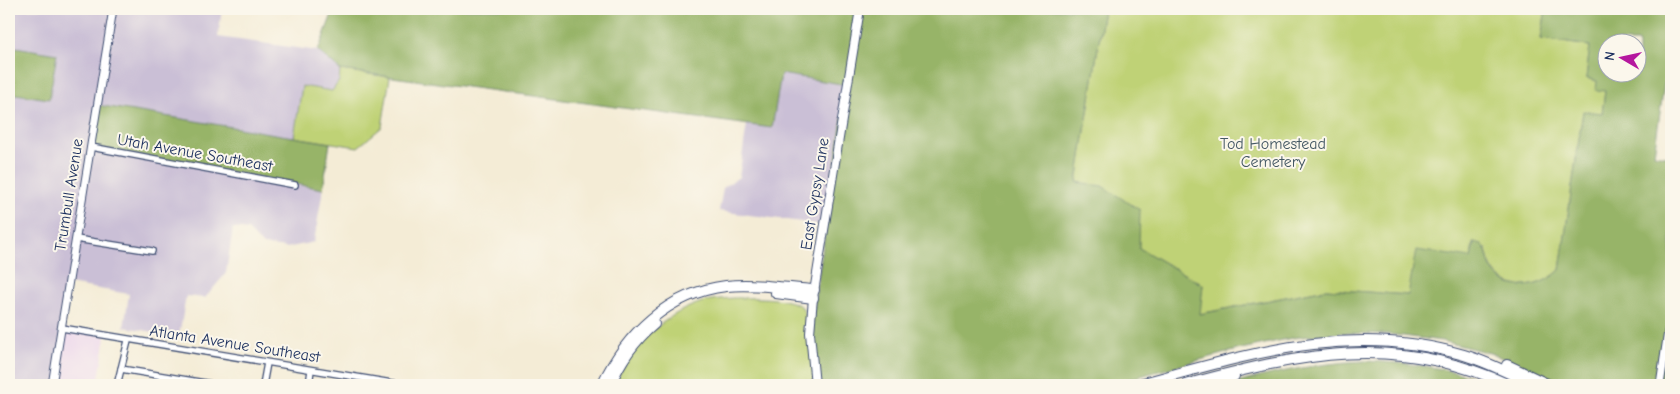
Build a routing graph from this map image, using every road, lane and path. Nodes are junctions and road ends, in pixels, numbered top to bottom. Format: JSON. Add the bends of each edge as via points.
{"nodes":[{"id":1,"x":113,"y":9,"type":"edge"},
{"id":2,"x":860,"y":9,"type":"edge"},
{"id":3,"x":91,"y":147,"type":"junction"},
{"id":4,"x":295,"y":185,"type":"dead end"},
{"id":5,"x":76,"y":239,"type":"junction"},
{"id":6,"x":152,"y":251,"type":"dead end"},
{"id":7,"x":813,"y":294,"type":"junction"},
{"id":8,"x":1671,"y":311,"type":"edge"},
{"id":9,"x":62,"y":328,"type":"junction"},
{"id":10,"x":128,"y":340,"type":"junction"},
{"id":11,"x":267,"y":363,"type":"junction"},
{"id":12,"x":1489,"y":364,"type":"junction"},
{"id":13,"x":1254,"y":367,"type":"junction"},
{"id":14,"x":121,"y":368,"type":"junction"},
{"id":15,"x":311,"y":370,"type":"junction"},
{"id":16,"x":364,"y":382,"type":"edge"},
{"id":17,"x":52,"y":385,"type":"edge"},
{"id":18,"x":118,"y":385,"type":"edge"},
{"id":19,"x":217,"y":385,"type":"edge"},
{"id":20,"x":263,"y":385,"type":"edge"},
{"id":21,"x":308,"y":385,"type":"edge"},
{"id":22,"x":404,"y":385,"type":"edge"},
{"id":23,"x":602,"y":385,"type":"edge"},
{"id":24,"x":610,"y":385,"type":"edge"},
{"id":25,"x":815,"y":385,"type":"edge"},
{"id":26,"x":1136,"y":385,"type":"edge"},
{"id":27,"x":1184,"y":385,"type":"edge"},
{"id":28,"x":1212,"y":385,"type":"edge"},
{"id":29,"x":1509,"y":385,"type":"edge"},
{"id":30,"x":1534,"y":385,"type":"edge"},
{"id":31,"x":1549,"y":385,"type":"edge"},
{"id":32,"x":1660,"y":385,"type":"edge"}],
"edges":[{"from":1,"to":3,"type":"street","name":"Trumbull Avenue"},
{"from":2,"to":7,"type":"main road","name":"East Gypsy Lane"},
{"from":3,"to":4,"type":"street","name":"Utah Avenue Southeast"},
{"from":3,"to":5,"type":"street","name":"Trumbull Avenue"},
{"from":5,"to":6,"type":"street"},
{"from":5,"to":9,"type":"street","name":"Trumbull Avenue"},
{"from":7,"to":23,"type":"highway","via":[[727,286],[681,299],[639,328],[617,356]]},
{"from":7,"to":24,"type":"highway","via":[[747,291],[712,294],[695,300],[664,317],[635,342]]},
{"from":7,"to":25,"type":"main road","name":"East Gypsy Lane","via":[[810,332]]},
{"from":8,"to":32,"type":"street"},
{"from":9,"to":10,"type":"street","name":"Atlanta Avenue Southeast"},
{"from":9,"to":17,"type":"street","name":"Trumbull Avenue"},
{"from":10,"to":11,"type":"street","name":"Atlanta Avenue Southeast"},
{"from":10,"to":14,"type":"street"},
{"from":11,"to":15,"type":"street","name":"Atlanta Avenue Southeast"},
{"from":11,"to":20,"type":"street"},
{"from":12,"to":26,"type":"highway","via":[[1416,344],[1343,340],[1265,351]]},
{"from":12,"to":30,"type":"highway"},
{"from":12,"to":31,"type":"highway","via":[[1507,365]]},
{"from":13,"to":27,"type":"highway"},
{"from":13,"to":28,"type":"highway"},
{"from":13,"to":29,"type":"highway","via":[[1320,354],[1387,354],[1445,363]]},
{"from":14,"to":18,"type":"street"},
{"from":14,"to":19,"type":"street"},
{"from":15,"to":16,"type":"street","name":"Atlanta Avenue Southeast"},
{"from":15,"to":21,"type":"street"},
{"from":16,"to":22,"type":"street","name":"Atlanta Avenue Southeast"}]}
